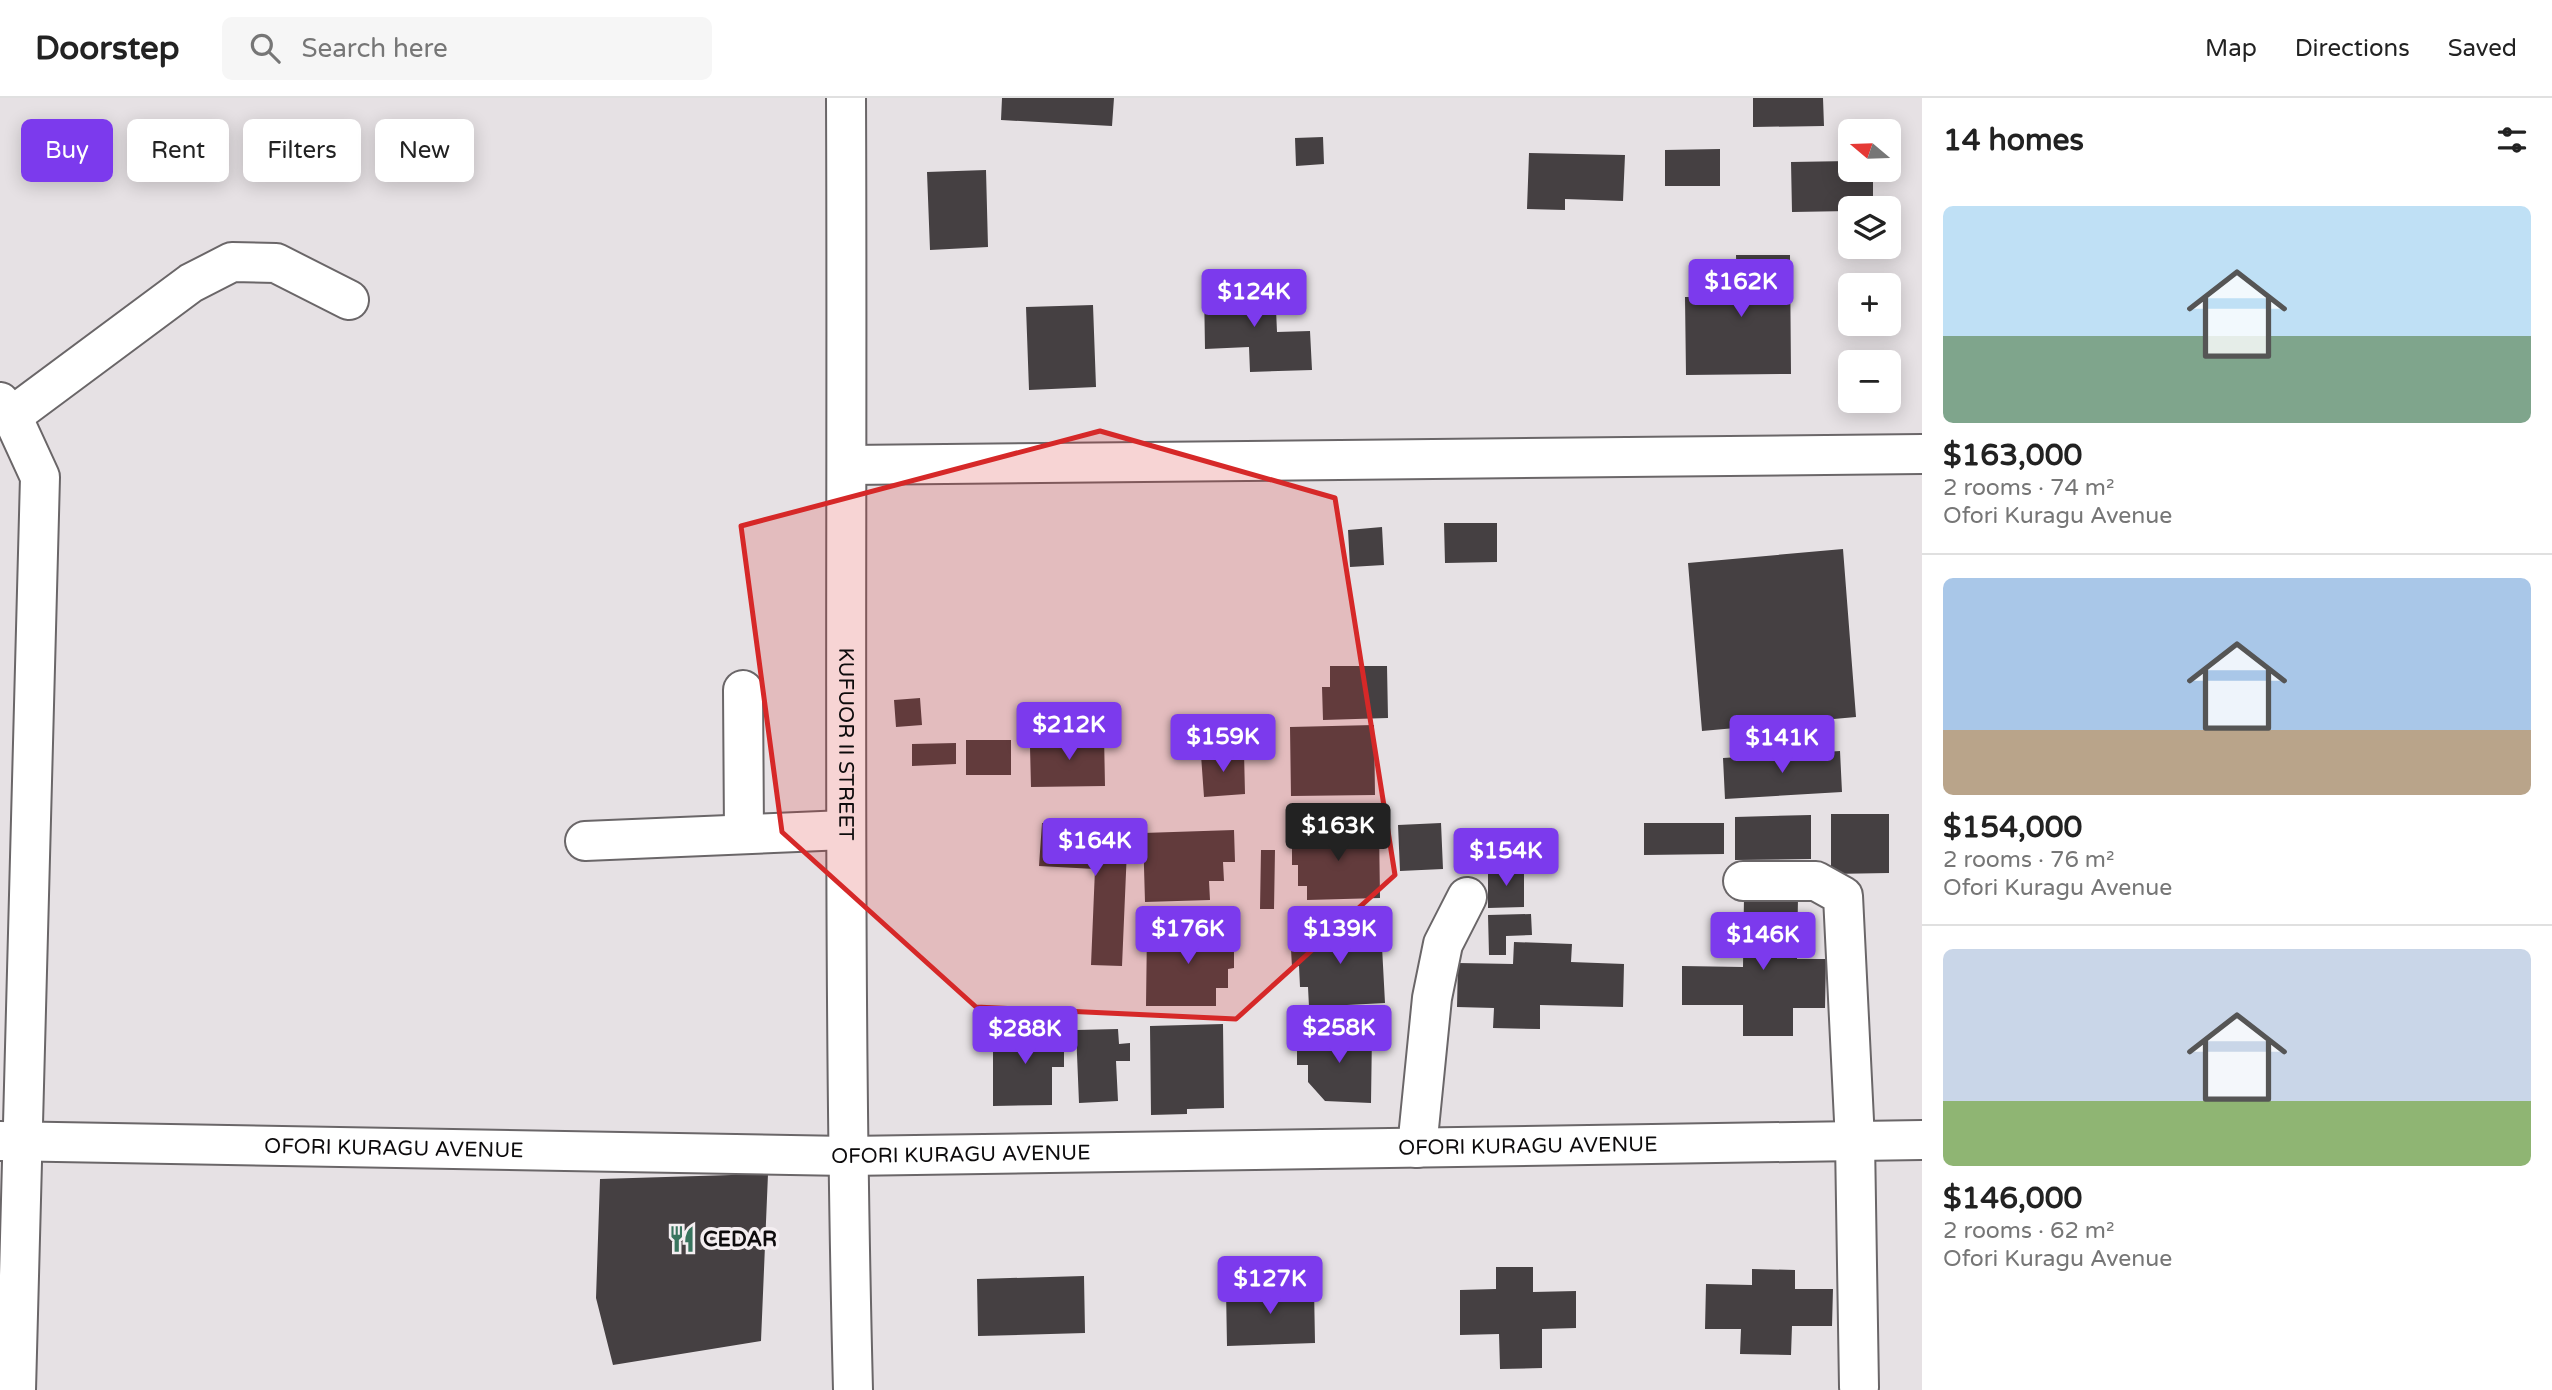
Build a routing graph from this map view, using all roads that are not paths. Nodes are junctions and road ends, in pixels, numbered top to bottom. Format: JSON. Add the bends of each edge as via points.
{"nodes":[{"id":1,"x":846,"y":98,"type":"edge"},
{"id":2,"x":349,"y":300,"type":"dead end"},
{"id":3,"x":6,"y":409,"type":"edge"},
{"id":4,"x":1922,"y":454,"type":"edge"},
{"id":5,"x":848,"y":465,"type":"junction"},
{"id":6,"x":743,"y":690,"type":"dead end"},
{"id":7,"x":845,"y":830,"type":"junction"},
{"id":8,"x":744,"y":832,"type":"junction"},
{"id":9,"x":585,"y":841,"type":"dead end"},
{"id":10,"x":1742,"y":881,"type":"dead end"},
{"id":11,"x":1467,"y":897,"type":"dead end"},
{"id":12,"x":11,"y":1140,"type":"edge"},
{"id":13,"x":1922,"y":1140,"type":"edge"},
{"id":14,"x":1855,"y":1141,"type":"junction"},
{"id":15,"x":1417,"y":1147,"type":"junction"},
{"id":16,"x":847,"y":1156,"type":"junction"},
{"id":17,"x":1859,"y":1387,"type":"dead end"},
{"id":18,"x":16,"y":1390,"type":"edge"},
{"id":19,"x":853,"y":1390,"type":"edge"}],
"edges":[{"from":1,"to":5,"type":"street","name":"KUFUOR II STREET"},
{"from":2,"to":3,"type":"street","via":[[276,263],[232,262],[191,283]]},
{"from":3,"to":12,"type":"street","via":[[40,477]]},
{"from":4,"to":5,"type":"street"},
{"from":5,"to":7,"type":"street","name":"KUFUOR II STREET"},
{"from":6,"to":8,"type":"street"},
{"from":7,"to":8,"type":"street"},
{"from":7,"to":16,"type":"street","name":"KUFUOR II STREET"},
{"from":8,"to":9,"type":"street"},
{"from":10,"to":14,"type":"street","via":[[1816,881],[1843,896]]},
{"from":11,"to":15,"type":"street","via":[[1440,957]]},
{"from":12,"to":16,"type":"street","name":"OFORI KURAGU AVENUE"},
{"from":12,"to":18,"type":"street"},
{"from":13,"to":14,"type":"street","name":"OFORI KURAGU AVENUE"},
{"from":14,"to":15,"type":"street","name":"OFORI KURAGU AVENUE"},
{"from":14,"to":17,"type":"street"},
{"from":15,"to":16,"type":"street","name":"OFORI KURAGU AVENUE"},
{"from":16,"to":19,"type":"street","name":"KUFUOR II STREET"}]}
